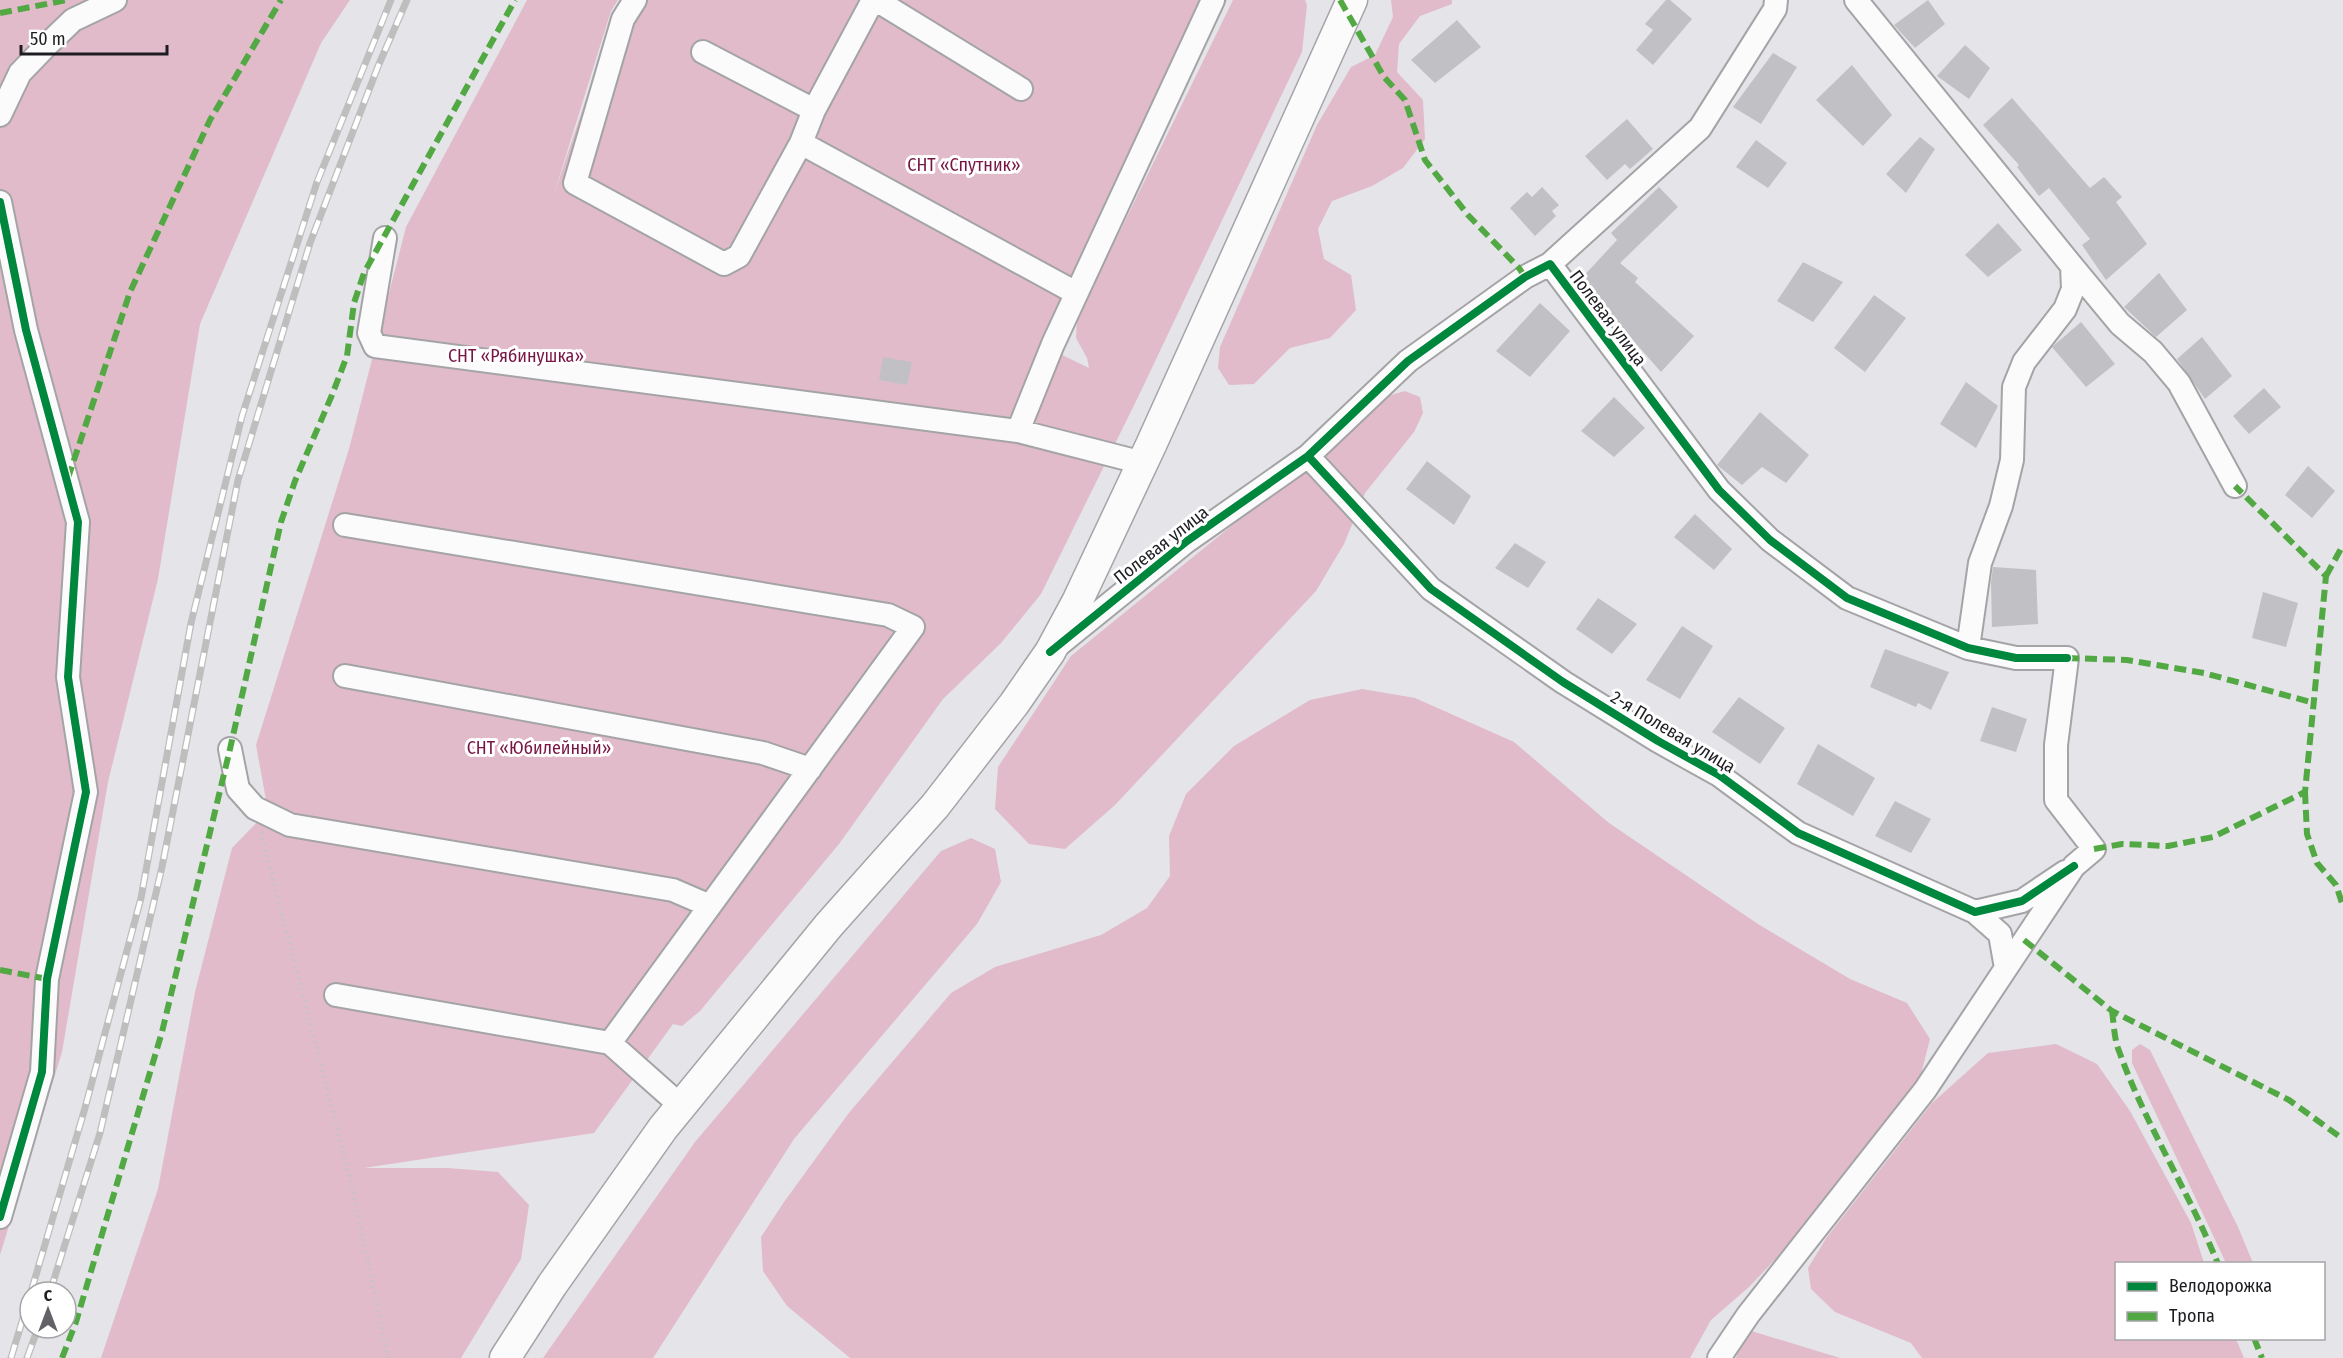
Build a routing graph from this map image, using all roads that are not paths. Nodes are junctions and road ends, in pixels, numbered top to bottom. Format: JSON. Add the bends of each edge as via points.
{"nodes":[{"id":1,"x":115,"y":0,"type":"edge"},
{"id":2,"x":635,"y":0,"type":"edge"},
{"id":3,"x":874,"y":0,"type":"edge"},
{"id":4,"x":1213,"y":0,"type":"edge"},
{"id":5,"x":1352,"y":0,"type":"edge"},
{"id":6,"x":1841,"y":0,"type":"edge"},
{"id":7,"x":1780,"y":3,"type":"edge"},
{"id":8,"x":1860,"y":4,"type":"edge"},
{"id":9,"x":703,"y":52,"type":"dead end"},
{"id":10,"x":1021,"y":89,"type":"dead end"},
{"id":11,"x":814,"y":110,"type":"junction"},
{"id":12,"x":0,"y":115,"type":"edge"},
{"id":13,"x":801,"y":143,"type":"junction"},
{"id":14,"x":0,"y":202,"type":"edge"},
{"id":15,"x":385,"y":238,"type":"dead end"},
{"id":16,"x":1550,"y":264,"type":"junction"},
{"id":17,"x":2072,"y":266,"type":"junction"},
{"id":18,"x":1076,"y":294,"type":"junction"},
{"id":19,"x":1018,"y":431,"type":"junction"},
{"id":20,"x":1308,"y":456,"type":"junction"},
{"id":21,"x":1143,"y":463,"type":"junction"},
{"id":22,"x":2235,"y":486,"type":"dead end"},
{"id":23,"x":345,"y":525,"type":"dead end"},
{"id":24,"x":1968,"y":648,"type":"junction"},
{"id":25,"x":1050,"y":652,"type":"junction"},
{"id":26,"x":345,"y":676,"type":"dead end"},
{"id":27,"x":230,"y":749,"type":"dead end"},
{"id":28,"x":810,"y":769,"type":"junction"},
{"id":29,"x":2074,"y":866,"type":"junction"},
{"id":30,"x":710,"y":906,"type":"junction"},
{"id":31,"x":1975,"y":912,"type":"junction"},
{"id":32,"x":2006,"y":968,"type":"junction"},
{"id":33,"x":336,"y":995,"type":"dead end"},
{"id":34,"x":610,"y":1043,"type":"junction"},
{"id":35,"x":681,"y":1106,"type":"junction"},
{"id":36,"x":0,"y":1218,"type":"edge"},
{"id":37,"x":505,"y":1358,"type":"edge"},
{"id":38,"x":1719,"y":1358,"type":"edge"}],
"edges":[{"from":1,"to":12,"type":"street","via":[[73,20],[48,44],[20,73]]},
{"from":2,"to":13,"type":"street","via":[[623,19],[575,183],[724,264],[739,256]]},
{"from":3,"to":10,"type":"street"},
{"from":3,"to":11,"type":"street"},
{"from":4,"to":18,"type":"street"},
{"from":5,"to":21,"type":"main road"},
{"from":6,"to":8,"type":"street"},
{"from":7,"to":16,"type":"street","via":[[1700,128]]},
{"from":8,"to":17,"type":"street"},
{"from":9,"to":11,"type":"street"},
{"from":11,"to":13,"type":"street"},
{"from":13,"to":18,"type":"street"},
{"from":14,"to":36,"type":"street","via":[[26,330],[78,522],[68,677],[86,792],[47,980],[42,1072]]},
{"from":15,"to":19,"type":"street","via":[[369,333],[375,346]]},
{"from":16,"to":20,"type":"street","name":"Полевая улица","via":[[1525,277],[1408,361]]},
{"from":16,"to":24,"type":"street","name":"Полевая улица","via":[[1719,490],[1770,540],[1847,598]]},
{"from":17,"to":22,"type":"street","via":[[2120,324],[2153,352],[2179,383]]},
{"from":17,"to":24,"type":"street","via":[[2073,289],[2065,309],[2024,362],[2014,387],[2012,460],[2001,506],[1980,563]]},
{"from":18,"to":19,"type":"street"},
{"from":19,"to":21,"type":"street"},
{"from":20,"to":25,"type":"street","name":"Полевая улица","via":[[1187,541]]},
{"from":20,"to":31,"type":"street","name":"2-я Полевая улица","via":[[1431,589],[1563,682],[1719,775],[1798,833]]},
{"from":21,"to":25,"type":"main road"},
{"from":23,"to":28,"type":"street","via":[[888,615],[913,627]]},
{"from":24,"to":29,"type":"street","name":"Полевая улица","via":[[2016,658],[2067,658],[2056,745],[2056,800],[2094,849]]},
{"from":25,"to":35,"type":"main road","via":[[935,806],[829,925]]},
{"from":26,"to":28,"type":"street","via":[[763,753]]},
{"from":27,"to":30,"type":"street","via":[[238,789],[255,808],[290,825],[673,890]]},
{"from":28,"to":30,"type":"street"},
{"from":29,"to":31,"type":"street","via":[[2022,901]]},
{"from":29,"to":32,"type":"street"},
{"from":30,"to":34,"type":"street"},
{"from":31,"to":32,"type":"street","name":"2-я Полевая улица","via":[[2000,934]]},
{"from":32,"to":38,"type":"street","via":[[1925,1090],[1748,1315]]},
{"from":33,"to":34,"type":"street"},
{"from":34,"to":35,"type":"street"},
{"from":35,"to":37,"type":"main road","via":[[615,1194]]}]}
